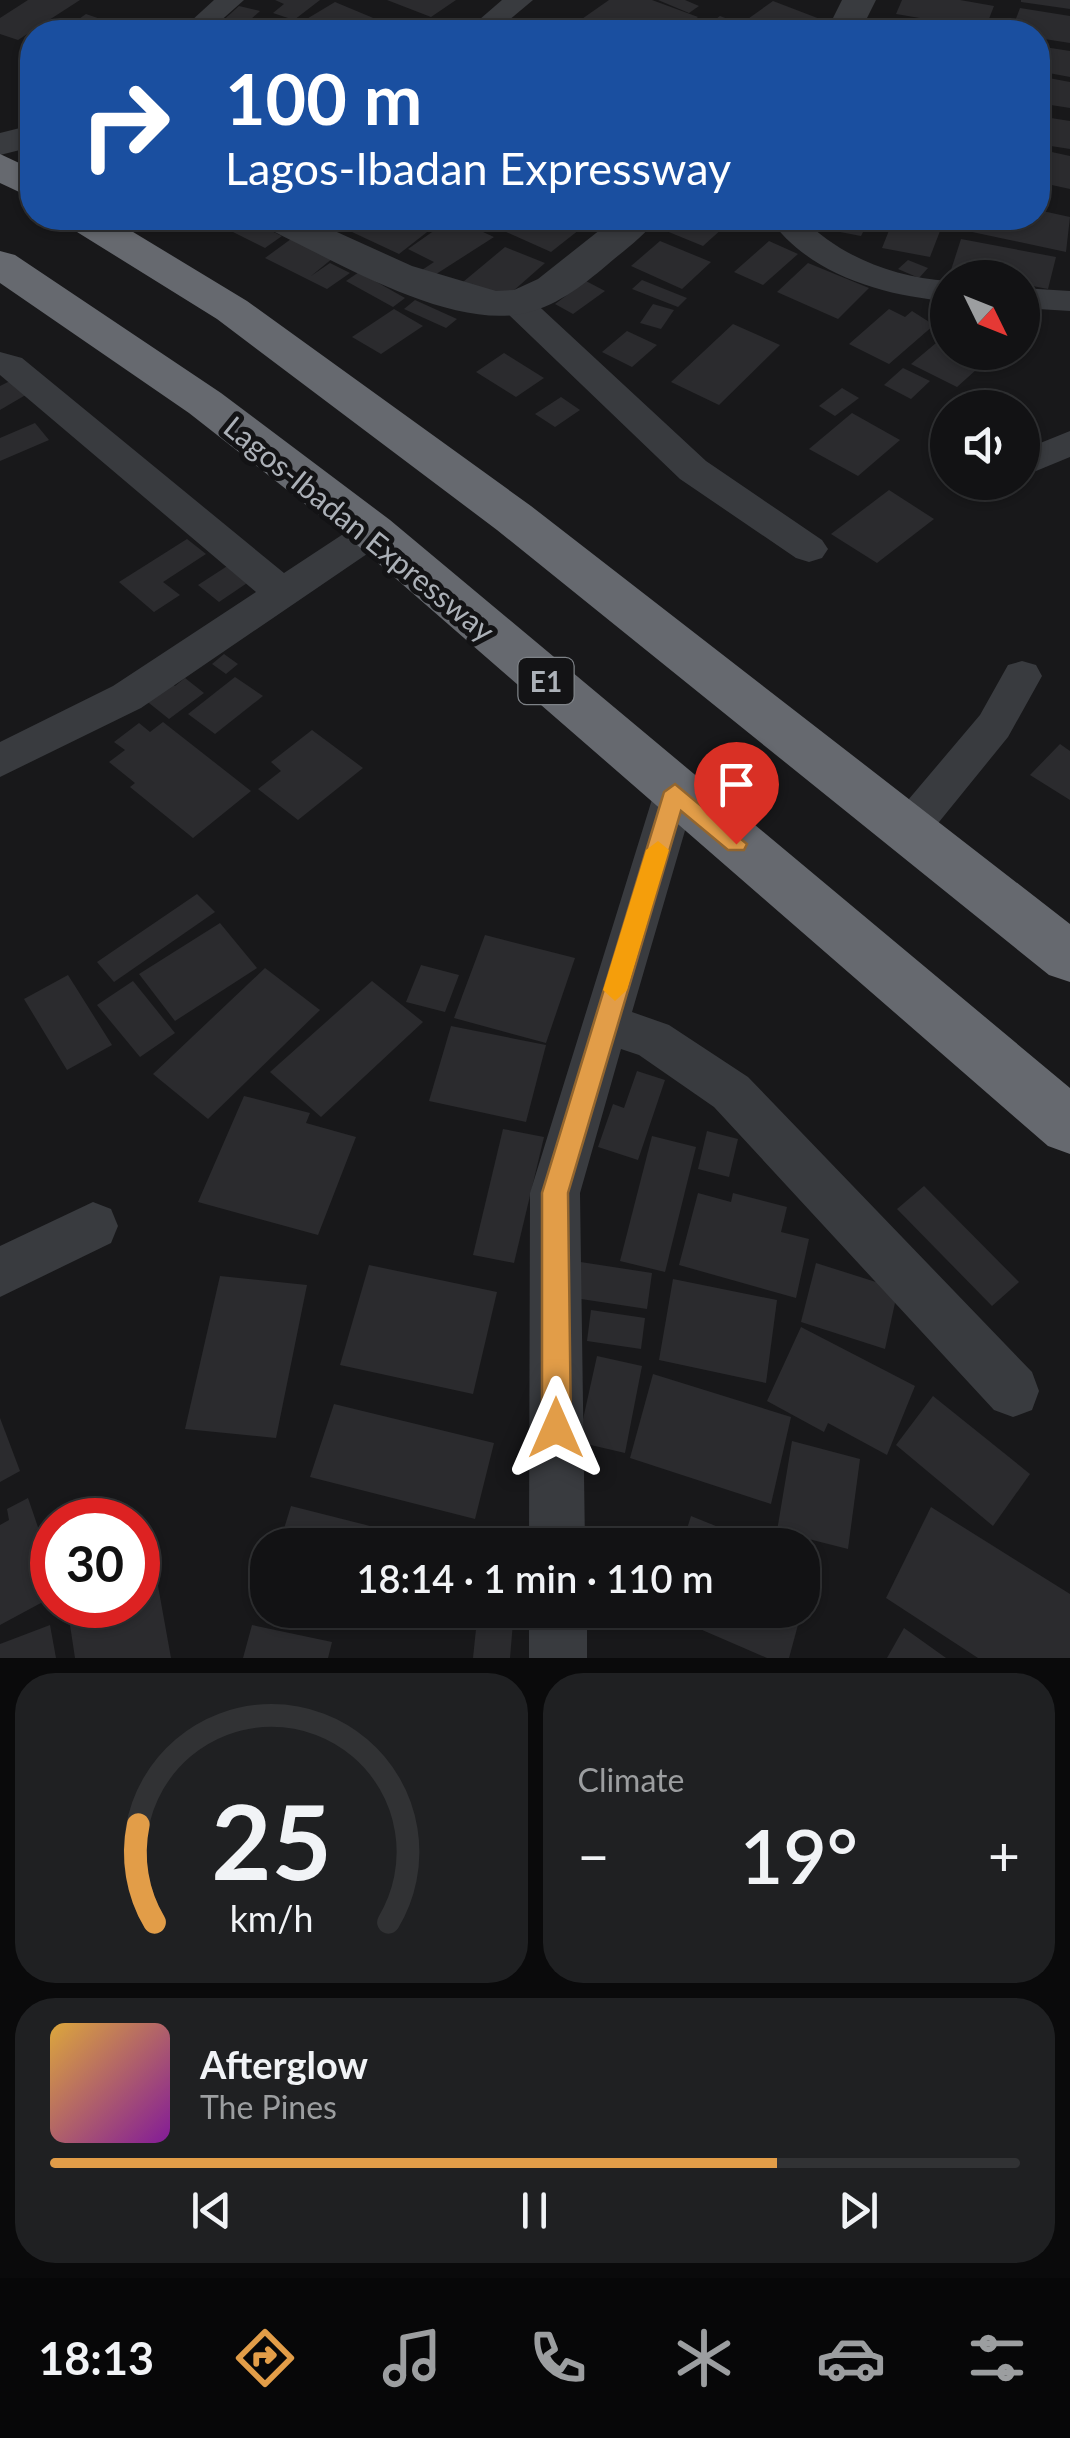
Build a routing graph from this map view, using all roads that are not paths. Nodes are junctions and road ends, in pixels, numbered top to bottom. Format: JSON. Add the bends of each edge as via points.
{"nodes":[{"id":1,"x":230,"y":0,"type":"edge"},
{"id":2,"x":519,"y":0,"type":"edge"},
{"id":3,"x":206,"y":20,"type":"edge"},
{"id":4,"x":493,"y":20,"type":"edge"},
{"id":5,"x":102,"y":230,"type":"edge"},
{"id":6,"x":302,"y":230,"type":"edge"},
{"id":7,"x":623,"y":230,"type":"edge"},
{"id":8,"x":800,"y":230,"type":"edge"},
{"id":9,"x":0,"y":264,"type":"edge"},
{"id":10,"x":930,"y":291,"type":"edge"},
{"id":11,"x":1040,"y":299,"type":"edge"},
{"id":12,"x":1070,"y":300,"type":"edge"},
{"id":13,"x":517,"y":304,"type":"junction"},
{"id":14,"x":3,"y":367,"type":"edge"},
{"id":15,"x":1070,"y":442,"type":"edge"},
{"id":16,"x":1040,"y":457,"type":"edge"},
{"id":17,"x":373,"y":532,"type":"junction"},
{"id":18,"x":809,"y":549,"type":"dead end"},
{"id":19,"x":280,"y":590,"type":"junction"},
{"id":20,"x":1022,"y":676,"type":"dead end"},
{"id":21,"x":0,"y":762,"type":"edge"},
{"id":22,"x":675,"y":792,"type":"junction"},
{"id":23,"x":907,"y":831,"type":"junction"},
{"id":24,"x":1070,"y":957,"type":"edge"},
{"id":25,"x":605,"y":1024,"type":"junction"},
{"id":26,"x":1070,"y":1126,"type":"edge"},
{"id":27,"x":93,"y":1226,"type":"dead end"},
{"id":28,"x":0,"y":1272,"type":"edge"},
{"id":29,"x":1013,"y":1391,"type":"dead end"},
{"id":30,"x":557,"y":1528,"type":"edge"},
{"id":31,"x":558,"y":1628,"type":"edge"},
{"id":32,"x":558,"y":1658,"type":"edge"}],
"edges":[{"from":1,"to":3,"type":"street"},
{"from":2,"to":4,"type":"street"},
{"from":5,"to":23,"type":"highway","via":[[232,310],[498,506]]},
{"from":6,"to":13,"type":"street","via":[[452,298]]},
{"from":7,"to":13,"type":"street","via":[[558,282]]},
{"from":8,"to":10,"type":"street","via":[[834,258],[911,290]]},
{"from":9,"to":17,"type":"highway","name":"Lagos-Ibadan Expressway","number":"E1","via":[[206,404]]},
{"from":11,"to":12,"type":"street"},
{"from":13,"to":18,"type":"street","via":[[694,470]]},
{"from":14,"to":19,"type":"street"},
{"from":15,"to":16,"type":"street"},
{"from":17,"to":19,"type":"street"},
{"from":17,"to":22,"type":"highway","name":"Lagos-Ibadan Expressway","number":"E1"},
{"from":19,"to":21,"type":"street","via":[[128,697]]},
{"from":20,"to":23,"type":"street","via":[[994,726]]},
{"from":22,"to":25,"type":"street"},
{"from":22,"to":26,"type":"highway","name":"Lagos-Ibadan Expressway","number":"E1"},
{"from":23,"to":24,"type":"highway"},
{"from":25,"to":29,"type":"street","via":[[653,1039],[731,1092]]},
{"from":25,"to":30,"type":"street","via":[[555,1193]]},
{"from":27,"to":28,"type":"street"},
{"from":31,"to":32,"type":"street"}]}
